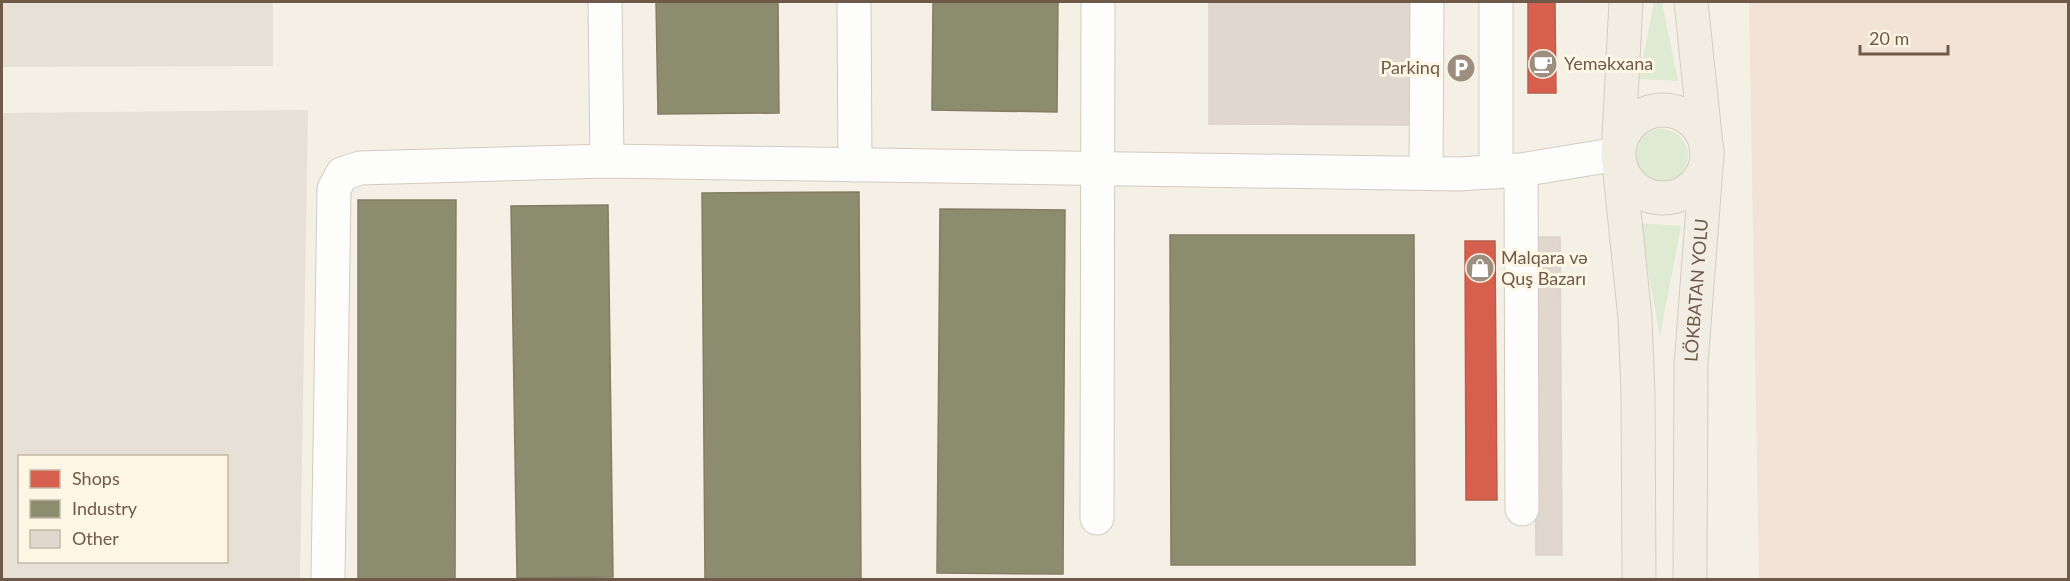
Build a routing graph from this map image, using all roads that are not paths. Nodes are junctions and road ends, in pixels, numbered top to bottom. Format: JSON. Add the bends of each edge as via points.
{"nodes":[{"id":1,"x":605,"y":2,"type":"edge"},
{"id":2,"x":854,"y":2,"type":"edge"},
{"id":3,"x":1098,"y":2,"type":"edge"},
{"id":4,"x":1427,"y":2,"type":"edge"},
{"id":5,"x":1496,"y":2,"type":"edge"},
{"id":6,"x":1626,"y":2,"type":"edge"},
{"id":7,"x":1691,"y":2,"type":"edge"},
{"id":8,"x":1618,"y":154,"type":"junction"},
{"id":9,"x":1707,"y":155,"type":"junction"},
{"id":10,"x":607,"y":161,"type":"junction"},
{"id":11,"x":855,"y":165,"type":"junction"},
{"id":12,"x":1098,"y":169,"type":"junction"},
{"id":13,"x":1509,"y":171,"type":"junction"},
{"id":14,"x":1426,"y":173,"type":"junction"},
{"id":15,"x":1522,"y":508,"type":"dead end"},
{"id":16,"x":1097,"y":518,"type":"dead end"},
{"id":17,"x":328,"y":578,"type":"dead end"},
{"id":18,"x":1639,"y":579,"type":"edge"},
{"id":19,"x":1690,"y":579,"type":"edge"}],
"edges":[{"from":1,"to":10,"type":"lane"},
{"from":2,"to":11,"type":"lane"},
{"from":3,"to":12,"type":"lane"},
{"from":4,"to":14,"type":"lane"},
{"from":5,"to":13,"type":"lane"},
{"from":6,"to":8,"type":"main road"},
{"from":7,"to":9,"type":"main road","name":"LÖKBATAN YOLU"},
{"from":8,"to":9,"type":"main road","via":[[1627,180],[1637,190],[1663,199],[1689,191],[1705,169]]},
{"from":8,"to":9,"type":"main road","via":[[1620,141],[1634,121],[1663,110],[1692,121],[1706,142]]},
{"from":8,"to":13,"type":"lane"},
{"from":8,"to":18,"type":"main road","via":[[1635,318]]},
{"from":9,"to":19,"type":"main road","name":"LÖKBATAN YOLU","via":[[1691,364]]},
{"from":10,"to":11,"type":"lane"},
{"from":10,"to":17,"type":"lane","via":[[360,168],[342,174],[334,189]]},
{"from":11,"to":12,"type":"lane"},
{"from":12,"to":14,"type":"lane"},
{"from":12,"to":16,"type":"lane"},
{"from":13,"to":14,"type":"lane"},
{"from":13,"to":15,"type":"lane"}]}
